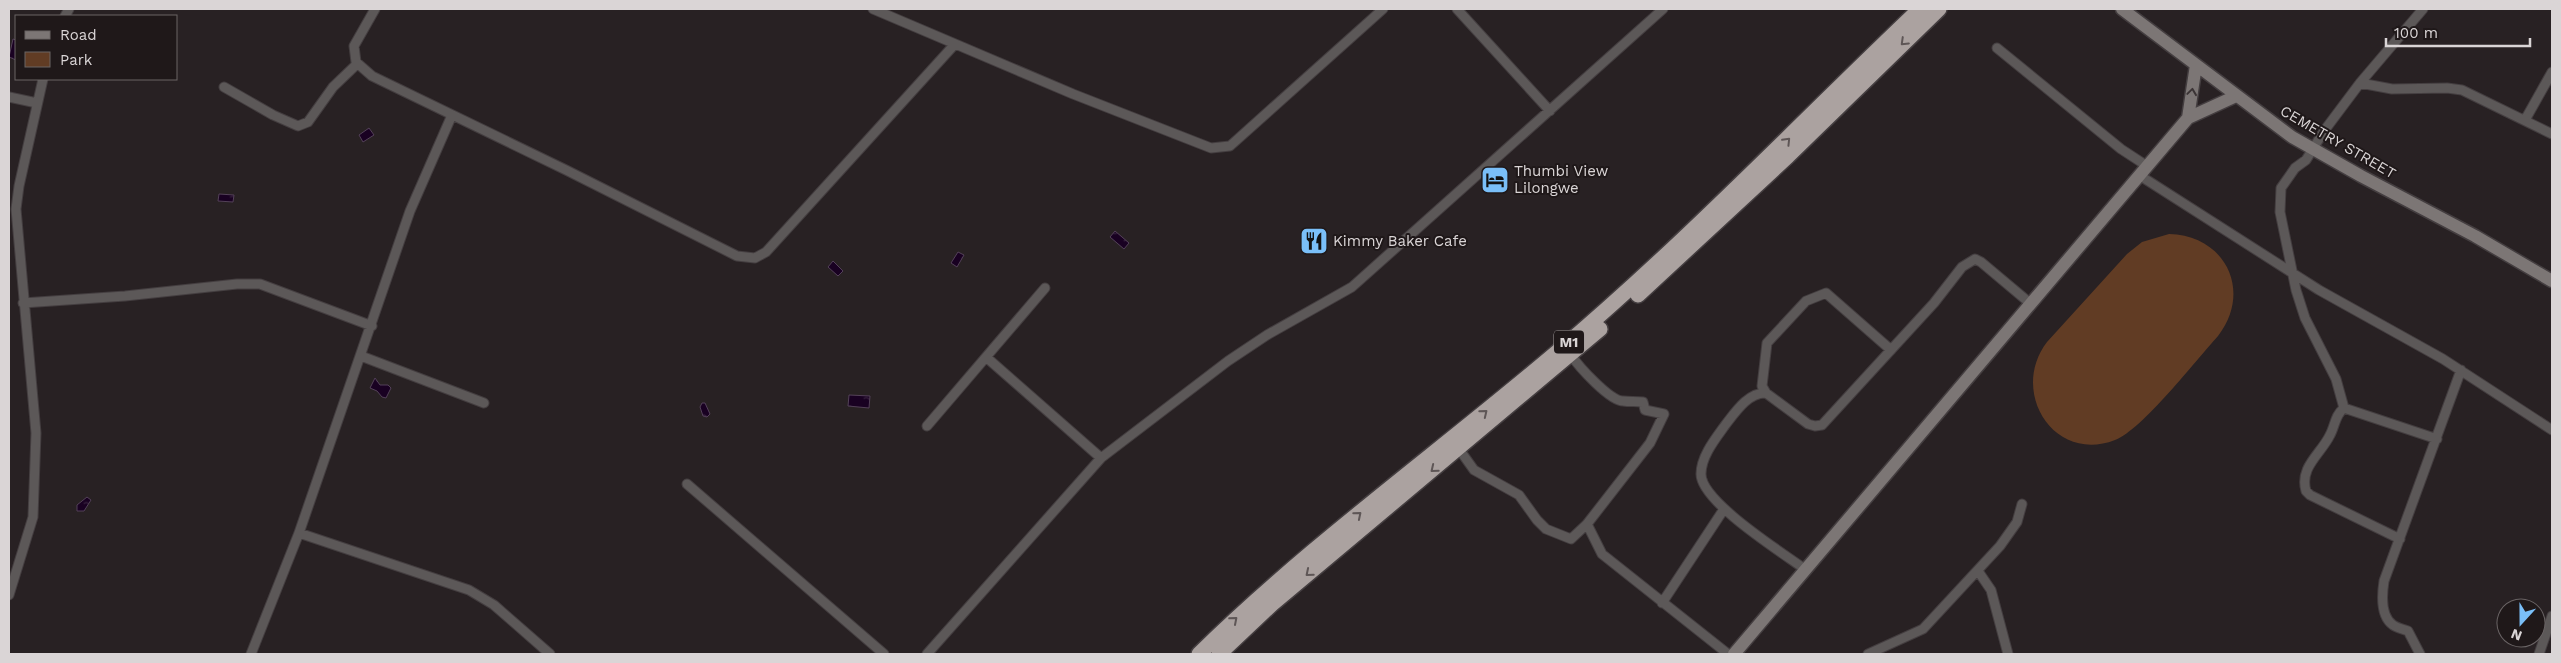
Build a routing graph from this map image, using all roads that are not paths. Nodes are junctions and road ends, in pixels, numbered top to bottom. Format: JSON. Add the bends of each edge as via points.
{"nodes":[{"id":1,"x":375,"y":9,"type":"edge"},
{"id":2,"x":873,"y":9,"type":"edge"},
{"id":3,"x":1383,"y":9,"type":"edge"},
{"id":4,"x":1457,"y":9,"type":"edge"},
{"id":5,"x":1663,"y":9,"type":"edge"},
{"id":6,"x":1920,"y":9,"type":"edge"},
{"id":7,"x":1939,"y":9,"type":"edge"},
{"id":8,"x":2122,"y":9,"type":"edge"},
{"id":9,"x":2423,"y":9,"type":"edge"},
{"id":10,"x":955,"y":44,"type":"junction"},
{"id":11,"x":1997,"y":48,"type":"dead end"},
{"id":12,"x":357,"y":64,"type":"junction"},
{"id":13,"x":2196,"y":65,"type":"junction"},
{"id":14,"x":2552,"y":72,"type":"edge"},
{"id":15,"x":43,"y":80,"type":"edge"},
{"id":16,"x":2360,"y":83,"type":"junction"},
{"id":17,"x":224,"y":87,"type":"dead end"},
{"id":18,"x":2236,"y":96,"type":"junction"},
{"id":19,"x":9,"y":97,"type":"edge"},
{"id":20,"x":37,"y":103,"type":"junction"},
{"id":21,"x":1550,"y":111,"type":"junction"},
{"id":22,"x":452,"y":115,"type":"junction"},
{"id":23,"x":2188,"y":118,"type":"junction"},
{"id":24,"x":2525,"y":120,"type":"junction"},
{"id":25,"x":2552,"y":134,"type":"edge"},
{"id":26,"x":2313,"y":150,"type":"junction"},
{"id":27,"x":2143,"y":170,"type":"junction"},
{"id":28,"x":2293,"y":272,"type":"junction"},
{"id":29,"x":2552,"y":281,"type":"edge"},
{"id":30,"x":1045,"y":288,"type":"dead end"},
{"id":31,"x":23,"y":303,"type":"junction"},
{"id":32,"x":2031,"y":304,"type":"junction"},
{"id":33,"x":372,"y":326,"type":"junction"},
{"id":34,"x":1891,"y":350,"type":"junction"},
{"id":35,"x":1571,"y":355,"type":"junction"},
{"id":36,"x":361,"y":356,"type":"junction"},
{"id":37,"x":986,"y":357,"type":"junction"},
{"id":38,"x":2461,"y":370,"type":"junction"},
{"id":39,"x":1766,"y":393,"type":"junction"},
{"id":40,"x":484,"y":403,"type":"dead end"},
{"id":41,"x":2344,"y":408,"type":"junction"},
{"id":42,"x":927,"y":426,"type":"dead end"},
{"id":43,"x":2552,"y":430,"type":"edge"},
{"id":44,"x":2437,"y":440,"type":"junction"},
{"id":45,"x":1460,"y":449,"type":"junction"},
{"id":46,"x":1101,"y":458,"type":"junction"},
{"id":47,"x":686,"y":484,"type":"dead end"},
{"id":48,"x":2022,"y":504,"type":"dead end"},
{"id":49,"x":1724,"y":509,"type":"junction"},
{"id":50,"x":1587,"y":524,"type":"junction"},
{"id":51,"x":299,"y":532,"type":"junction"},
{"id":52,"x":2400,"y":539,"type":"junction"},
{"id":53,"x":1806,"y":570,"type":"junction"},
{"id":54,"x":1978,"y":571,"type":"junction"},
{"id":55,"x":9,"y":595,"type":"edge"},
{"id":56,"x":1662,"y":603,"type":"junction"},
{"id":57,"x":2552,"y":616,"type":"edge"},
{"id":58,"x":251,"y":654,"type":"edge"},
{"id":59,"x":550,"y":654,"type":"edge"},
{"id":60,"x":884,"y":654,"type":"edge"},
{"id":61,"x":927,"y":654,"type":"edge"},
{"id":62,"x":1199,"y":654,"type":"edge"},
{"id":63,"x":1219,"y":654,"type":"edge"},
{"id":64,"x":1728,"y":654,"type":"edge"},
{"id":65,"x":1734,"y":654,"type":"edge"},
{"id":66,"x":1868,"y":654,"type":"edge"},
{"id":67,"x":2008,"y":654,"type":"edge"},
{"id":68,"x":2420,"y":654,"type":"edge"},
{"id":69,"x":2539,"y":654,"type":"edge"}],
"edges":[{"from":1,"to":12,"type":"street","via":[[354,46]]},
{"from":2,"to":10,"type":"street"},
{"from":3,"to":10,"type":"street","via":[[1230,146],[1211,148]]},
{"from":4,"to":21,"type":"street"},
{"from":5,"to":21,"type":"street"},
{"from":62,"to":6,"type":"highway","number":"M1","one_way":true,"via":[[1290,571],[1615,303],[1770,158]]},
{"from":7,"to":35,"type":"highway","number":"M1","one_way":true,"via":[[1694,244]]},
{"from":8,"to":13,"type":"street","name":"CEMETRY STREET"},
{"from":9,"to":16,"type":"street"},
{"from":10,"to":22,"type":"street","via":[[766,252],[755,258],[737,256]]},
{"from":11,"to":27,"type":"street"},
{"from":12,"to":17,"type":"street","via":[[334,87],[308,122],[298,126]]},
{"from":12,"to":22,"type":"street","via":[[372,76]]},
{"from":13,"to":18,"type":"street","name":"CEMETRY STREET"},
{"from":23,"to":13,"type":"street","one_way":true},
{"from":14,"to":24,"type":"street"},
{"from":15,"to":20,"type":"street"},
{"from":16,"to":24,"type":"street","via":[[2392,89],[2462,90]]},
{"from":16,"to":26,"type":"street"},
{"from":18,"to":23,"type":"street"},
{"from":18,"to":26,"type":"street","name":"CEMETRY STREET"},
{"from":19,"to":20,"type":"street"},
{"from":20,"to":31,"type":"street","via":[[16,209]]},
{"from":21,"to":46,"type":"street","via":[[1352,287],[1228,361]]},
{"from":22,"to":33,"type":"street","via":[[413,203]]},
{"from":23,"to":27,"type":"street"},
{"from":24,"to":25,"type":"street"},
{"from":26,"to":28,"type":"street","via":[[2288,178],[2279,196]]},
{"from":26,"to":29,"type":"street","name":"CEMETRY STREET"},
{"from":27,"to":28,"type":"street"},
{"from":27,"to":32,"type":"street"},
{"from":28,"to":38,"type":"street","via":[[2327,295]]},
{"from":28,"to":41,"type":"street","via":[[2305,318],[2336,379]]},
{"from":30,"to":37,"type":"street"},
{"from":31,"to":33,"type":"street","via":[[260,284]]},
{"from":31,"to":55,"type":"street","via":[[36,434],[33,517]]},
{"from":32,"to":34,"type":"street","via":[[1975,259],[1962,267],[1934,304]]},
{"from":32,"to":53,"type":"street"},
{"from":33,"to":36,"type":"street"},
{"from":34,"to":39,"type":"street","via":[[1822,425],[1808,424]]},
{"from":34,"to":39,"type":"street","via":[[1826,293],[1806,301],[1766,343],[1762,386]]},
{"from":35,"to":45,"type":"highway","number":"M1"},
{"from":35,"to":50,"type":"street","via":[[1604,392],[1622,402],[1643,402],[1645,410],[1650,413],[1664,414],[1650,443]]},
{"from":36,"to":40,"type":"street"},
{"from":36,"to":51,"type":"street"},
{"from":37,"to":42,"type":"street"},
{"from":37,"to":46,"type":"street"},
{"from":38,"to":43,"type":"street"},
{"from":38,"to":44,"type":"street"},
{"from":39,"to":49,"type":"street","via":[[1750,396],[1728,421],[1702,463],[1700,476],[1703,486]]},
{"from":41,"to":44,"type":"street"},
{"from":41,"to":52,"type":"street","via":[[2337,415],[2329,438],[2307,469],[2306,491],[2310,496]]},
{"from":44,"to":52,"type":"street"},
{"from":45,"to":50,"type":"street","via":[[1474,470],[1519,495],[1546,529],[1570,539]]},
{"from":45,"to":63,"type":"highway","number":"M1","one_way":true,"via":[[1272,604]]},
{"from":46,"to":61,"type":"street"},
{"from":47,"to":60,"type":"street"},
{"from":48,"to":54,"type":"street","via":[[2016,522]]},
{"from":49,"to":53,"type":"street"},
{"from":49,"to":56,"type":"street"},
{"from":50,"to":56,"type":"street","via":[[1602,554]]},
{"from":51,"to":58,"type":"street"},
{"from":51,"to":59,"type":"street","via":[[476,593],[494,604]]},
{"from":52,"to":68,"type":"street","via":[[2384,581],[2383,603],[2388,620],[2408,631]]},
{"from":53,"to":65,"type":"street"},
{"from":54,"to":66,"type":"street","via":[[1923,629]]},
{"from":54,"to":67,"type":"street","via":[[1991,590]]},
{"from":56,"to":64,"type":"street"},
{"from":57,"to":69,"type":"street"}]}
